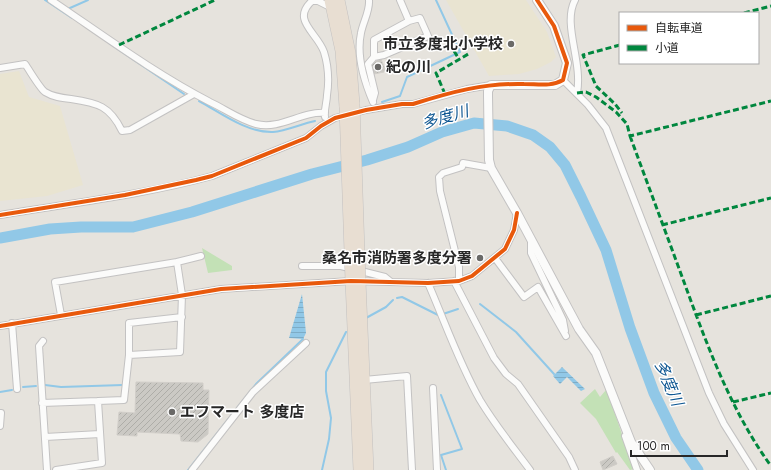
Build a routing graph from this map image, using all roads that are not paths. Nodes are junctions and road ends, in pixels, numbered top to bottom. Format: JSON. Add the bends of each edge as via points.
{"nodes":[{"id":1,"x":51,"y":0,"type":"edge"},
{"id":2,"x":369,"y":0,"type":"edge"},
{"id":3,"x":400,"y":0,"type":"edge"},
{"id":4,"x":537,"y":0,"type":"edge"},
{"id":5,"x":575,"y":0,"type":"edge"},
{"id":6,"x":313,"y":1,"type":"edge"},
{"id":7,"x":337,"y":3,"type":"edge"},
{"id":8,"x":409,"y":22,"type":"junction"},
{"id":9,"x":374,"y":56,"type":"junction"},
{"id":10,"x":0,"y":68,"type":"edge"},
{"id":11,"x":563,"y":80,"type":"junction"},
{"id":12,"x":491,"y":85,"type":"junction"},
{"id":13,"x":194,"y":94,"type":"junction"},
{"id":14,"x":577,"y":94,"type":"junction"},
{"id":15,"x":373,"y":100,"type":"junction"},
{"id":16,"x":376,"y":109,"type":"junction"},
{"id":17,"x":324,"y":113,"type":"junction"},
{"id":18,"x":326,"y":122,"type":"junction"},
{"id":19,"x":490,"y":164,"type":"junction"},
{"id":20,"x":517,"y":213,"type":"junction"},
{"id":21,"x":0,"y":215,"type":"edge"},
{"id":22,"x":531,"y":240,"type":"junction"},
{"id":23,"x":201,"y":256,"type":"dead end"},
{"id":24,"x":495,"y":258,"type":"junction"},
{"id":25,"x":177,"y":262,"type":"junction"},
{"id":26,"x":302,"y":266,"type":"dead end"},
{"id":27,"x":355,"y":281,"type":"junction"},
{"id":28,"x":456,"y":281,"type":"junction"},
{"id":29,"x":390,"y":282,"type":"junction"},
{"id":30,"x":428,"y":283,"type":"junction"},
{"id":31,"x":182,"y":295,"type":"junction"},
{"id":32,"x":61,"y":315,"type":"junction"},
{"id":33,"x":182,"y":317,"type":"junction"},
{"id":34,"x":12,"y":323,"type":"junction"},
{"id":35,"x":0,"y":326,"type":"edge"},
{"id":36,"x":44,"y":341,"type":"dead end"},
{"id":37,"x":306,"y":343,"type":"dead end"},
{"id":38,"x":129,"y":355,"type":"junction"},
{"id":39,"x":361,"y":375,"type":"junction"},
{"id":40,"x":432,"y":388,"type":"dead end"},
{"id":41,"x":17,"y":389,"type":"dead end"},
{"id":42,"x":98,"y":401,"type":"junction"},
{"id":43,"x":42,"y":403,"type":"junction"},
{"id":44,"x":1,"y":413,"type":"dead end"},
{"id":45,"x":622,"y":423,"type":"junction"},
{"id":46,"x":0,"y":426,"type":"edge"},
{"id":47,"x":100,"y":434,"type":"junction"},
{"id":48,"x":45,"y":437,"type":"junction"},
{"id":49,"x":77,"y":468,"type":"edge"},
{"id":50,"x":47,"y":470,"type":"edge"},
{"id":51,"x":56,"y":470,"type":"edge"},
{"id":52,"x":192,"y":470,"type":"edge"},
{"id":53,"x":359,"y":470,"type":"edge"},
{"id":54,"x":368,"y":470,"type":"edge"},
{"id":55,"x":412,"y":470,"type":"edge"},
{"id":56,"x":437,"y":470,"type":"edge"},
{"id":57,"x":530,"y":470,"type":"edge"},
{"id":58,"x":575,"y":470,"type":"edge"},
{"id":59,"x":637,"y":470,"type":"edge"},
{"id":60,"x":650,"y":470,"type":"edge"},
{"id":61,"x":753,"y":470,"type":"edge"}],
"edges":[{"from":1,"to":13,"type":"street"},
{"from":2,"to":15,"type":"street","via":[[360,34],[360,48],[364,83]]},
{"from":3,"to":8,"type":"street"},
{"from":4,"to":11,"type":"street","via":[[554,26],[567,63]]},
{"from":5,"to":14,"type":"street","via":[[570,22],[577,54]]},
{"from":6,"to":7,"type":"street"},
{"from":6,"to":17,"type":"street","via":[[303,12],[304,19],[324,52],[328,72]]},
{"from":7,"to":27,"type":"highway","bridge":true,"via":[[340,51],[349,105]]},
{"from":8,"to":9,"type":"street","via":[[374,40]]},
{"from":8,"to":9,"type":"street","via":[[420,18],[428,36],[384,55]]},
{"from":9,"to":15,"type":"street","via":[[368,64],[375,93]]},
{"from":10,"to":13,"type":"street","via":[[25,64],[43,91],[53,96],[104,107],[115,116],[122,132]]},
{"from":11,"to":12,"type":"street","via":[[555,85]]},
{"from":11,"to":14,"type":"street"},
{"from":12,"to":16,"type":"street","via":[[413,104]]},
{"from":12,"to":19,"type":"street","via":[[488,91]]},
{"from":13,"to":17,"type":"street","via":[[256,124],[274,125],[314,113]]},
{"from":14,"to":61,"type":"street","via":[[606,128],[709,393],[724,424]]},
{"from":15,"to":16,"type":"street"},
{"from":16,"to":18,"type":"street"},
{"from":17,"to":18,"type":"street"},
{"from":18,"to":21,"type":"street","via":[[306,138],[212,176],[133,193]]},
{"from":19,"to":20,"type":"street"},
{"from":19,"to":28,"type":"street","via":[[463,163],[462,167],[443,173],[439,177],[440,191],[459,267]]},
{"from":20,"to":22,"type":"street"},
{"from":20,"to":24,"type":"street","via":[[511,238],[505,249]]},
{"from":22,"to":24,"type":"street","via":[[531,253],[563,320],[566,336],[538,287],[524,297]]},
{"from":22,"to":45,"type":"street","via":[[579,330],[596,353]]},
{"from":23,"to":25,"type":"street"},
{"from":24,"to":28,"type":"street","via":[[472,276]]},
{"from":25,"to":31,"type":"street"},
{"from":25,"to":32,"type":"street","via":[[56,282]]},
{"from":26,"to":29,"type":"street","via":[[340,266],[385,277]]},
{"from":27,"to":29,"type":"street"},
{"from":27,"to":31,"type":"street","via":[[261,286]]},
{"from":27,"to":39,"type":"highway"},
{"from":28,"to":30,"type":"street"},
{"from":28,"to":58,"type":"street","via":[[494,358],[506,374],[518,384],[569,457]]},
{"from":29,"to":30,"type":"street"},
{"from":30,"to":57,"type":"street","via":[[480,399]]},
{"from":31,"to":32,"type":"street"},
{"from":31,"to":33,"type":"street"},
{"from":32,"to":34,"type":"street"},
{"from":33,"to":38,"type":"street","via":[[129,323]]},
{"from":33,"to":38,"type":"street","via":[[180,352]]},
{"from":34,"to":35,"type":"street"},
{"from":34,"to":41,"type":"street"},
{"from":36,"to":43,"type":"street","via":[[39,346]]},
{"from":37,"to":52,"type":"street","via":[[253,392]]},
{"from":38,"to":42,"type":"street","via":[[124,400]]},
{"from":39,"to":53,"type":"highway"},
{"from":39,"to":54,"type":"highway"},
{"from":39,"to":55,"type":"street","via":[[406,376]]},
{"from":40,"to":56,"type":"street"},
{"from":42,"to":43,"type":"street"},
{"from":42,"to":47,"type":"street"},
{"from":43,"to":48,"type":"street"},
{"from":44,"to":46,"type":"street"},
{"from":45,"to":59,"type":"street"},
{"from":45,"to":60,"type":"street"},
{"from":47,"to":48,"type":"street"},
{"from":47,"to":49,"type":"street","via":[[102,463]]},
{"from":48,"to":50,"type":"street"},
{"from":49,"to":51,"type":"street"}]}
